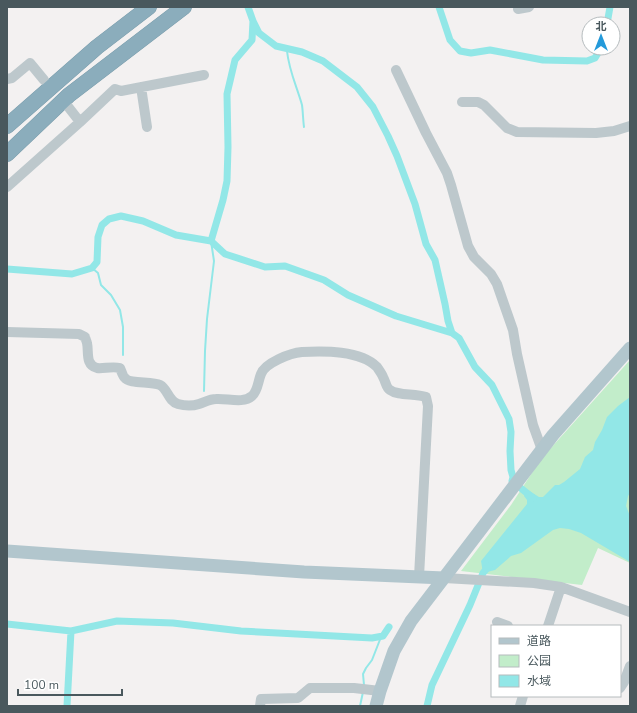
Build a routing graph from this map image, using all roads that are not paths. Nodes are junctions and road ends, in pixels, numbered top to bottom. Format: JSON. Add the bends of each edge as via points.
{"nodes":[{"id":1,"x":149,"y":7,"type":"edge"},
{"id":2,"x":184,"y":7,"type":"edge"},
{"id":3,"x":529,"y":7,"type":"edge"},
{"id":4,"x":518,"y":9,"type":"dead end"},
{"id":5,"x":396,"y":70,"type":"dead end"},
{"id":6,"x":204,"y":74,"type":"dead end"},
{"id":7,"x":7,"y":79,"type":"edge"},
{"id":8,"x":44,"y":80,"type":"dead end"},
{"id":9,"x":141,"y":87,"type":"junction"},
{"id":10,"x":462,"y":102,"type":"dead end"},
{"id":11,"x":66,"y":104,"type":"dead end"},
{"id":12,"x":80,"y":122,"type":"junction"},
{"id":13,"x":7,"y":126,"type":"edge"},
{"id":14,"x":630,"y":126,"type":"edge"},
{"id":15,"x":147,"y":127,"type":"dead end"},
{"id":16,"x":7,"y":154,"type":"edge"},
{"id":17,"x":7,"y":187,"type":"edge"},
{"id":18,"x":7,"y":332,"type":"edge"},
{"id":19,"x":630,"y":348,"type":"edge"},
{"id":20,"x":542,"y":450,"type":"junction"},
{"id":21,"x":7,"y":551,"type":"edge"},
{"id":22,"x":419,"y":577,"type":"junction"},
{"id":23,"x":444,"y":578,"type":"junction"},
{"id":24,"x":561,"y":587,"type":"junction"},
{"id":25,"x":630,"y":612,"type":"edge"},
{"id":26,"x":497,"y":622,"type":"dead end"},
{"id":27,"x":505,"y":625,"type":"edge"},
{"id":28,"x":548,"y":625,"type":"edge"},
{"id":29,"x":630,"y":666,"type":"edge"},
{"id":30,"x":621,"y":686,"type":"edge"},
{"id":31,"x":380,"y":691,"type":"junction"},
{"id":32,"x":260,"y":706,"type":"edge"},
{"id":33,"x":376,"y":706,"type":"edge"}],
"edges":[{"from":1,"to":13,"type":"highway","via":[[97,47]]},
{"from":2,"to":16,"type":"highway","via":[[69,95]]},
{"from":3,"to":4,"type":"street"},
{"from":5,"to":20,"type":"street","via":[[451,185],[468,246],[497,284],[513,330],[533,425]]},
{"from":6,"to":9,"type":"street"},
{"from":7,"to":8,"type":"street","via":[[12,78],[30,62]]},
{"from":9,"to":12,"type":"street","via":[[121,91],[115,89]]},
{"from":9,"to":15,"type":"street"},
{"from":10,"to":14,"type":"street","via":[[478,102],[484,105],[507,128],[518,132],[596,133]]},
{"from":11,"to":12,"type":"street"},
{"from":12,"to":17,"type":"street"},
{"from":18,"to":22,"type":"street","via":[[79,334],[85,337],[90,364],[97,368],[120,368],[129,381],[157,384],[163,387],[172,401],[191,406],[217,399],[250,398],[255,394],[261,372],[266,366],[286,356],[301,352],[334,352],[351,353],[364,358],[376,367],[391,391],[426,397],[428,406]]},
{"from":19,"to":20,"type":"main road"},
{"from":20,"to":23,"type":"main road"},
{"from":21,"to":22,"type":"main road","via":[[304,572]]},
{"from":22,"to":23,"type":"main road"},
{"from":23,"to":24,"type":"street"},
{"from":23,"to":31,"type":"main road","via":[[411,621],[394,651]]},
{"from":24,"to":25,"type":"street"},
{"from":24,"to":28,"type":"street"},
{"from":26,"to":27,"type":"street"},
{"from":29,"to":30,"type":"street"},
{"from":31,"to":32,"type":"street","via":[[310,688],[298,698],[261,699]]},
{"from":31,"to":33,"type":"main road"}]}
